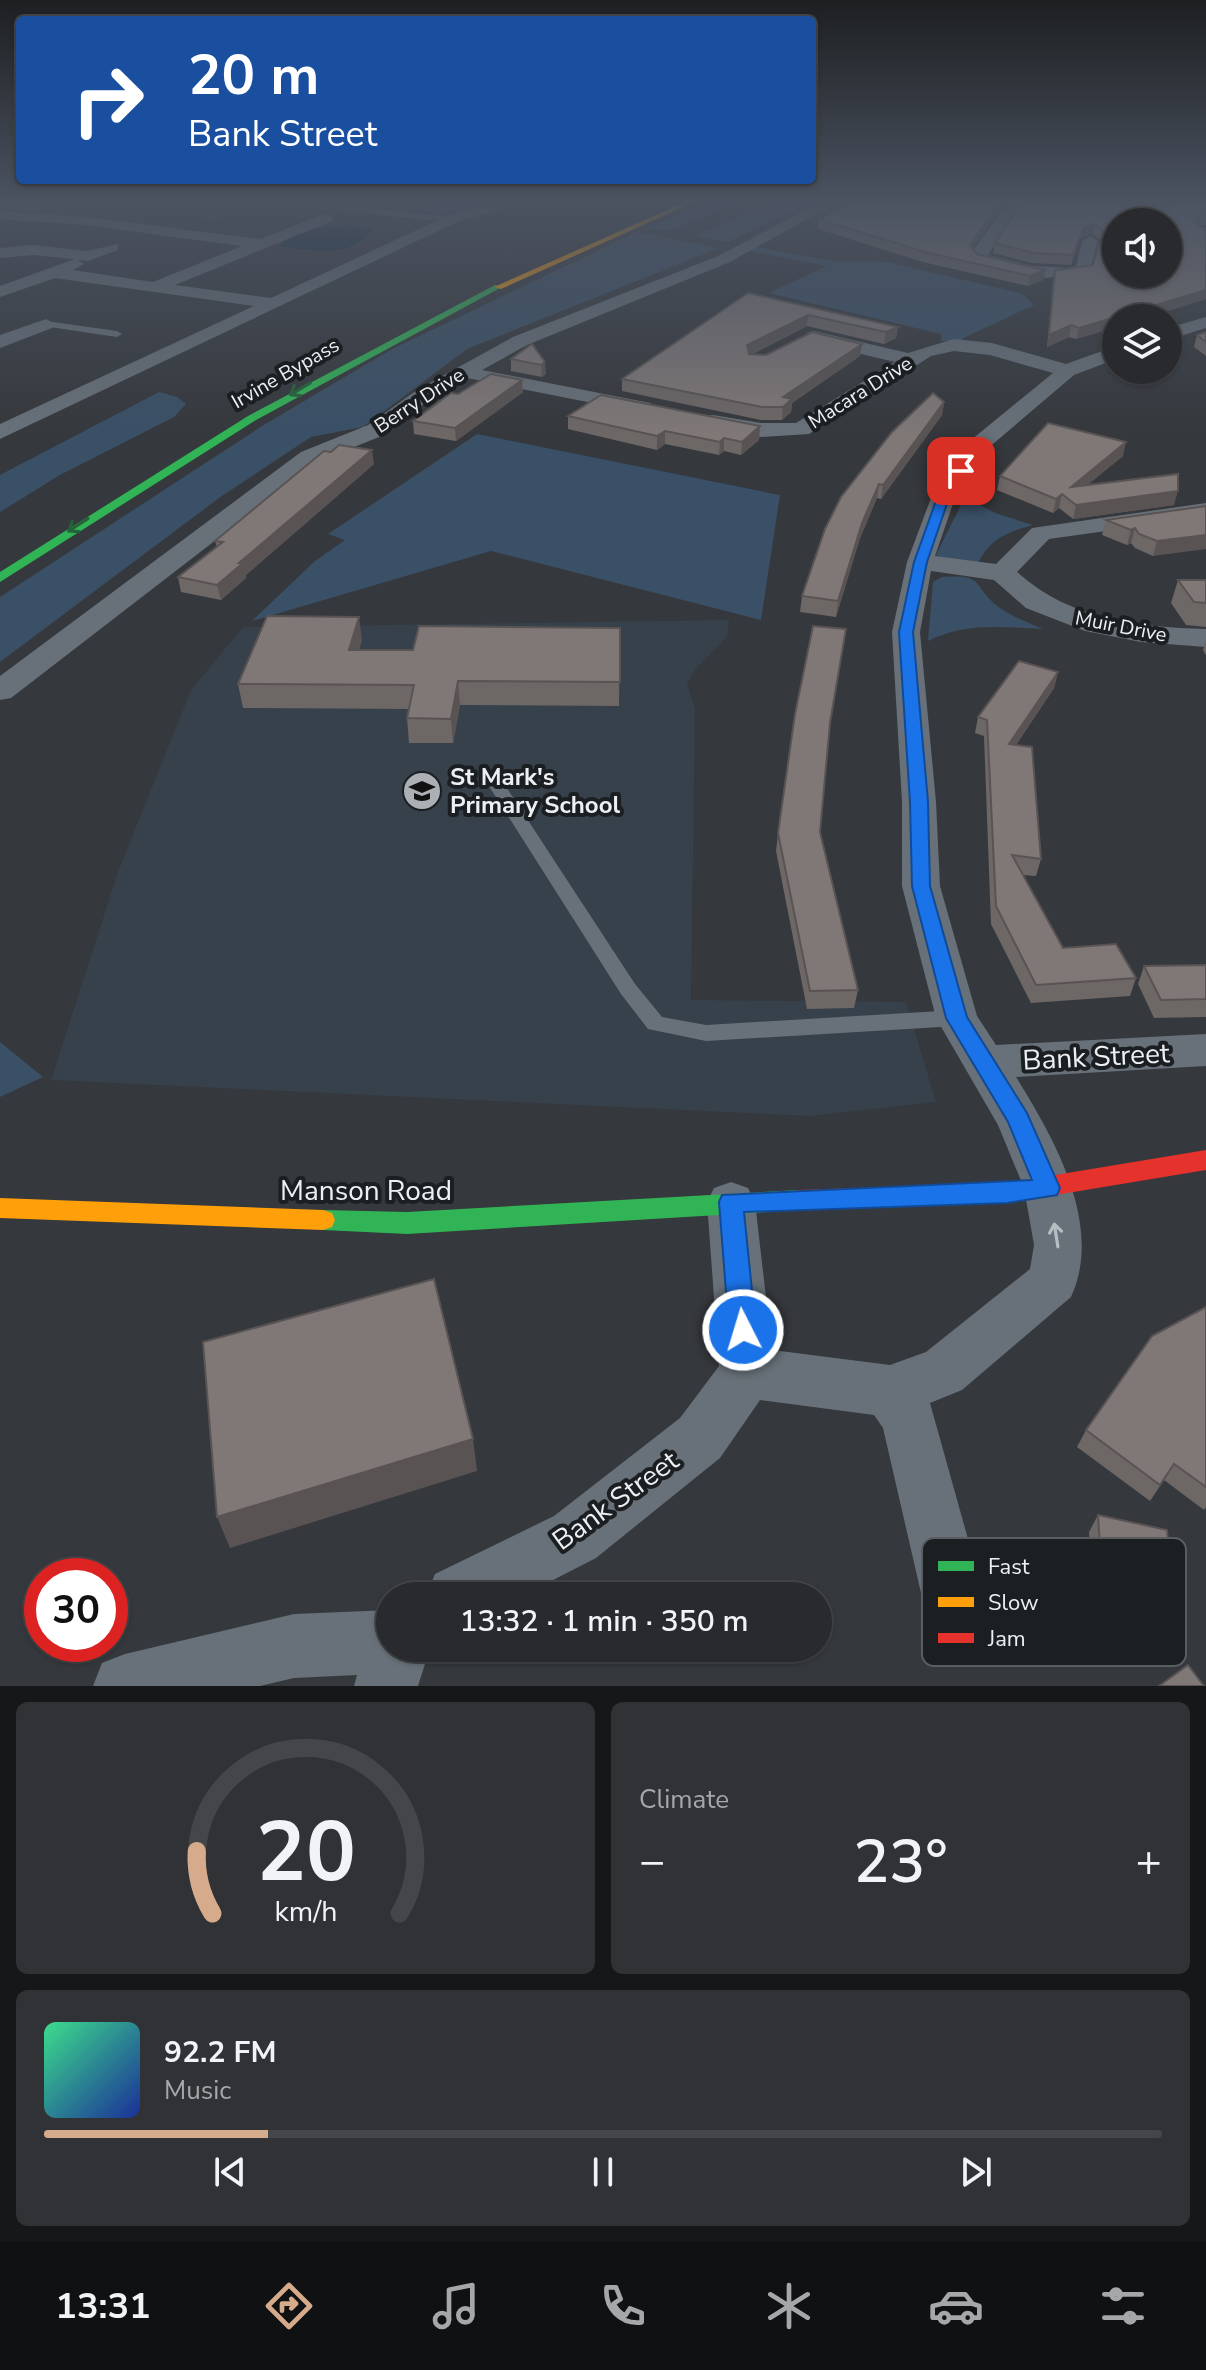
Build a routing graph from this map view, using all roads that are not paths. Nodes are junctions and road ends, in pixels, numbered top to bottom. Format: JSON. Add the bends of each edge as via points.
{"nodes":[{"id":1,"x":42,"y":278,"type":"edge"},
{"id":2,"x":89,"y":278,"type":"edge"},
{"id":3,"x":179,"y":278,"type":"edge"},
{"id":4,"x":326,"y":278,"type":"edge"},
{"id":5,"x":477,"y":278,"type":"edge"},
{"id":6,"x":514,"y":278,"type":"edge"},
{"id":7,"x":678,"y":278,"type":"edge"},
{"id":8,"x":471,"y":280,"type":"dead end"},
{"id":9,"x":156,"y":287,"type":"junction"},
{"id":10,"x":0,"y":292,"type":"edge"},
{"id":11,"x":271,"y":303,"type":"junction"},
{"id":12,"x":15,"y":318,"type":"dead end"},
{"id":13,"x":1206,"y":322,"type":"edge"},
{"id":14,"x":46,"y":324,"type":"junction"},
{"id":15,"x":1182,"y":330,"type":"edge"},
{"id":16,"x":117,"y":334,"type":"dead end"},
{"id":17,"x":0,"y":342,"type":"edge"},
{"id":18,"x":796,"y":342,"type":"edge"},
{"id":19,"x":1102,"y":357,"type":"edge"},
{"id":20,"x":912,"y":360,"type":"junction"},
{"id":21,"x":460,"y":371,"type":"junction"},
{"id":22,"x":1067,"y":371,"type":"junction"},
{"id":23,"x":5,"y":427,"type":"edge"},
{"id":24,"x":1206,"y":510,"type":"edge"},
{"id":25,"x":920,"y":562,"type":"junction"},
{"id":26,"x":1002,"y":573,"type":"junction"},
{"id":27,"x":0,"y":578,"type":"edge"},
{"id":28,"x":1206,"y":638,"type":"edge"},
{"id":29,"x":0,"y":691,"type":"edge"},
{"id":30,"x":495,"y":783,"type":"dead end"},
{"id":31,"x":957,"y":1018,"type":"junction"},
{"id":32,"x":1206,"y":1050,"type":"edge"},
{"id":33,"x":987,"y":1062,"type":"junction"},
{"id":34,"x":1206,"y":1160,"type":"edge"},
{"id":35,"x":1048,"y":1188,"type":"junction"},
{"id":36,"x":731,"y":1202,"type":"junction"},
{"id":37,"x":0,"y":1208,"type":"edge"},
{"id":38,"x":747,"y":1373,"type":"junction"},
{"id":39,"x":890,"y":1391,"type":"junction"},
{"id":40,"x":938,"y":1538,"type":"edge"},
{"id":41,"x":485,"y":1582,"type":"edge"},
{"id":42,"x":376,"y":1643,"type":"edge"},
{"id":43,"x":394,"y":1662,"type":"edge"},
{"id":44,"x":125,"y":1686,"type":"edge"},
{"id":45,"x":386,"y":1686,"type":"edge"}],
"edges":[{"from":1,"to":10,"type":"street"},
{"from":2,"to":9,"type":"street"},
{"from":3,"to":9,"type":"street"},
{"from":4,"to":11,"type":"street"},
{"from":5,"to":8,"type":"main road"},
{"from":6,"to":27,"type":"main road","name":"Irvine Bypass","one_way":true,"via":[[339,366]]},
{"from":7,"to":21,"type":"street","name":"Berry Drive"},
{"from":9,"to":11,"type":"street"},
{"from":11,"to":23,"type":"street"},
{"from":12,"to":14,"type":"street"},
{"from":13,"to":15,"type":"street"},
{"from":14,"to":16,"type":"lane"},
{"from":14,"to":17,"type":"street"},
{"from":18,"to":20,"type":"street","via":[[808,335]]},
{"from":19,"to":22,"type":"street"},
{"from":20,"to":21,"type":"street","name":"Macara Drive","via":[[801,429],[761,430]]},
{"from":20,"to":22,"type":"street","name":"Macara Drive","via":[[954,345],[992,349]]},
{"from":21,"to":29,"type":"street","name":"Berry Drive","via":[[376,430],[309,457]]},
{"from":22,"to":25,"type":"street","via":[[979,445],[943,498]]},
{"from":24,"to":26,"type":"street","via":[[1041,533]]},
{"from":25,"to":26,"type":"street"},
{"from":25,"to":31,"type":"street","via":[[906,632],[921,886]]},
{"from":26,"to":28,"type":"street","name":"Muir Drive","via":[[1036,602],[1081,622]]},
{"from":30,"to":31,"type":"lane","via":[[655,1023],[706,1033]]},
{"from":31,"to":33,"type":"street"},
{"from":32,"to":33,"type":"street","name":"Bank Street"},
{"from":33,"to":35,"type":"street"},
{"from":34,"to":35,"type":"main road"},
{"from":35,"to":36,"type":"main road"},
{"from":39,"to":35,"type":"street","one_way":true,"via":[[943,1372],[1053,1281],[1059,1245]]},
{"from":36,"to":37,"type":"main road","name":"Manson Road","via":[[407,1223]]},
{"from":36,"to":38,"type":"street"},
{"from":38,"to":39,"type":"street"},
{"from":38,"to":41,"type":"street","name":"Bank Street","via":[[700,1438],[575,1537]]},
{"from":39,"to":40,"type":"street","via":[[908,1417]]},
{"from":42,"to":44,"type":"street","via":[[294,1646]]},
{"from":43,"to":45,"type":"street"}]}
